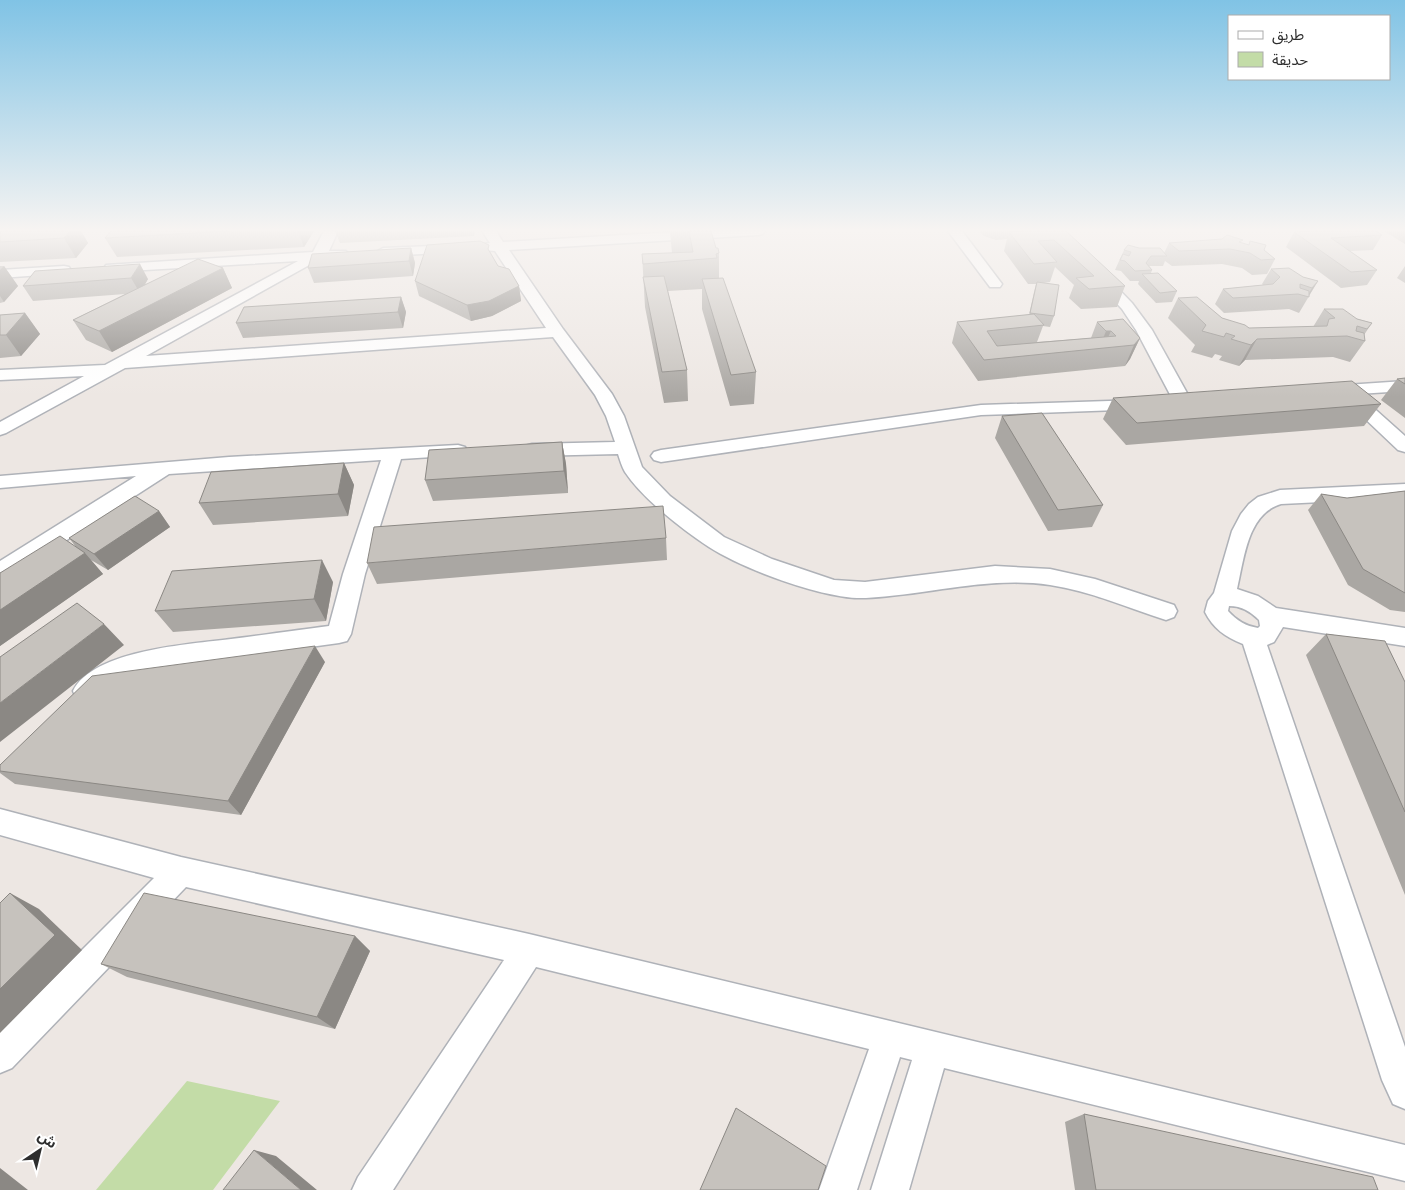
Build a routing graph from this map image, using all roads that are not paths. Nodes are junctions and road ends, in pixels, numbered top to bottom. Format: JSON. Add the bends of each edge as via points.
{"nodes":[{"id":1,"x":261,"y":287,"type":"edge"},
{"id":2,"x":526,"y":287,"type":"edge"},
{"id":3,"x":1108,"y":287,"type":"edge"},
{"id":4,"x":557,"y":332,"type":"junction"},
{"id":5,"x":116,"y":366,"type":"junction"},
{"id":6,"x":0,"y":375,"type":"edge"},
{"id":7,"x":1405,"y":386,"type":"edge"},
{"id":8,"x":1342,"y":390,"type":"junction"},
{"id":9,"x":1314,"y":392,"type":"edge"},
{"id":10,"x":1202,"y":400,"type":"edge"},
{"id":11,"x":1169,"y":403,"type":"junction"},
{"id":12,"x":0,"y":429,"type":"edge"},
{"id":13,"x":1405,"y":446,"type":"edge"},
{"id":14,"x":625,"y":448,"type":"junction"},
{"id":15,"x":509,"y":450,"type":"edge"},
{"id":16,"x":480,"y":451,"type":"edge"},
{"id":17,"x":393,"y":453,"type":"junction"},
{"id":18,"x":661,"y":456,"type":"dead end"},
{"id":19,"x":165,"y":467,"type":"junction"},
{"id":20,"x":0,"y":482,"type":"edge"},
{"id":21,"x":1405,"y":491,"type":"edge"},
{"id":22,"x":0,"y":572,"type":"edge"},
{"id":23,"x":1224,"y":598,"type":"junction"},
{"id":24,"x":1166,"y":611,"type":"dead end"},
{"id":25,"x":1261,"y":626,"type":"junction"},
{"id":26,"x":1405,"y":637,"type":"edge"},
{"id":27,"x":67,"y":707,"type":"edge"},
{"id":28,"x":0,"y":822,"type":"edge"},
{"id":29,"x":181,"y":871,"type":"junction"},
{"id":30,"x":529,"y":950,"type":"junction"},
{"id":31,"x":890,"y":1038,"type":"junction"},
{"id":32,"x":933,"y":1048,"type":"junction"},
{"id":33,"x":0,"y":1056,"type":"edge"},
{"id":34,"x":1405,"y":1092,"type":"edge"},
{"id":35,"x":1405,"y":1163,"type":"edge"},
{"id":36,"x":371,"y":1190,"type":"edge"},
{"id":37,"x":838,"y":1190,"type":"edge"},
{"id":38,"x":890,"y":1190,"type":"edge"}],
"edges":[{"from":1,"to":5,"type":"street"},
{"from":2,"to":4,"type":"street"},
{"from":3,"to":11,"type":"street","via":[[1144,330]]},
{"from":4,"to":5,"type":"street"},
{"from":4,"to":14,"type":"street","via":[[603,394],[615,416]]},
{"from":5,"to":6,"type":"street"},
{"from":5,"to":12,"type":"street"},
{"from":7,"to":8,"type":"street"},
{"from":8,"to":9,"type":"street"},
{"from":8,"to":13,"type":"street"},
{"from":10,"to":11,"type":"street"},
{"from":11,"to":18,"type":"street","via":[[981,410]]},
{"from":14,"to":15,"type":"street"},
{"from":14,"to":24,"type":"street","via":[[633,470],[663,501],[717,542],[764,565],[834,588],[865,590],[995,574],[1050,577],[1095,587]]},
{"from":16,"to":17,"type":"street"},
{"from":17,"to":19,"type":"street"},
{"from":17,"to":27,"type":"street","via":[[354,574],[340,634],[130,664],[109,673]]},
{"from":19,"to":20,"type":"street"},
{"from":19,"to":22,"type":"street"},
{"from":21,"to":23,"type":"street","via":[[1280,497],[1264,502],[1251,513],[1243,528]]},
{"from":23,"to":25,"type":"street","via":[[1248,600],[1264,610]]},
{"from":23,"to":25,"type":"street","via":[[1216,606],[1219,618],[1233,630]]},
{"from":25,"to":26,"type":"street"},
{"from":25,"to":34,"type":"street"},
{"from":28,"to":29,"type":"street"},
{"from":29,"to":30,"type":"street"},
{"from":29,"to":33,"type":"street"},
{"from":30,"to":31,"type":"street"},
{"from":30,"to":36,"type":"street"},
{"from":31,"to":32,"type":"street"},
{"from":31,"to":37,"type":"street"},
{"from":32,"to":35,"type":"street"},
{"from":32,"to":38,"type":"street"}]}
